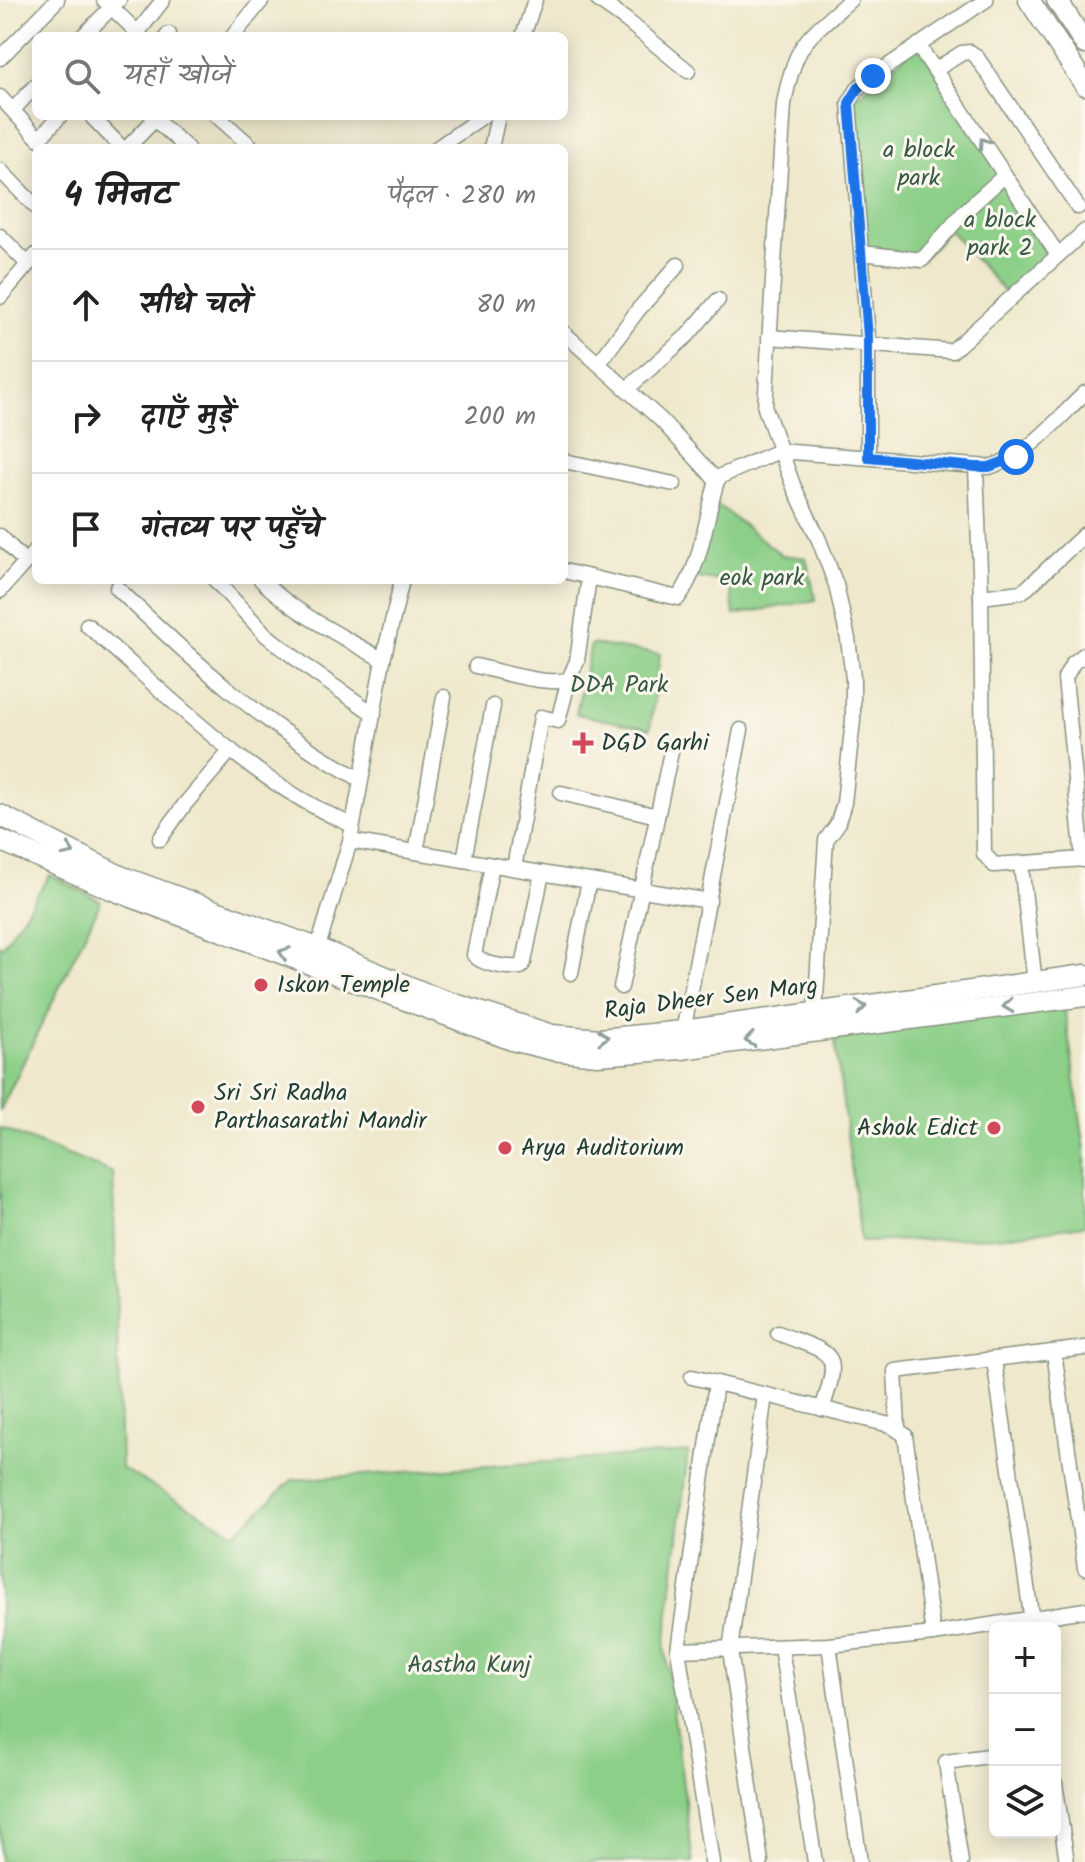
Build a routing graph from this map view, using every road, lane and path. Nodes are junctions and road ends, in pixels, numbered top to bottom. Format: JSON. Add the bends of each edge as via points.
{"nodes":[{"id":1,"x":57,"y":0,"type":"edge"},
{"id":2,"x":163,"y":0,"type":"edge"},
{"id":3,"x":262,"y":0,"type":"edge"},
{"id":4,"x":535,"y":0,"type":"edge"},
{"id":5,"x":598,"y":0,"type":"edge"},
{"id":6,"x":850,"y":0,"type":"edge"},
{"id":7,"x":986,"y":0,"type":"edge"},
{"id":8,"x":1029,"y":0,"type":"edge"},
{"id":9,"x":1057,"y":0,"type":"edge"},
{"id":10,"x":111,"y":2,"type":"edge"},
{"id":11,"x":86,"y":32,"type":"edge"},
{"id":12,"x":134,"y":32,"type":"edge"},
{"id":13,"x":138,"y":32,"type":"edge"},
{"id":14,"x":236,"y":32,"type":"edge"},
{"id":15,"x":524,"y":32,"type":"edge"},
{"id":16,"x":1085,"y":44,"type":"edge"},
{"id":17,"x":918,"y":45,"type":"junction"},
{"id":18,"x":0,"y":58,"type":"edge"},
{"id":19,"x":935,"y":70,"type":"junction"},
{"id":20,"x":688,"y":71,"type":"dead end"},
{"id":21,"x":1085,"y":85,"type":"edge"},
{"id":22,"x":32,"y":89,"type":"edge"},
{"id":23,"x":0,"y":97,"type":"edge"},
{"id":24,"x":13,"y":110,"type":"junction"},
{"id":25,"x":56,"y":120,"type":"edge"},
{"id":26,"x":95,"y":120,"type":"edge"},
{"id":27,"x":151,"y":120,"type":"edge"},
{"id":28,"x":157,"y":120,"type":"edge"},
{"id":29,"x":222,"y":120,"type":"edge"},
{"id":30,"x":477,"y":120,"type":"edge"},
{"id":31,"x":497,"y":120,"type":"edge"},
{"id":32,"x":120,"y":144,"type":"edge"},
{"id":33,"x":128,"y":144,"type":"edge"},
{"id":34,"x":183,"y":144,"type":"edge"},
{"id":35,"x":248,"y":144,"type":"edge"},
{"id":36,"x":443,"y":144,"type":"edge"},
{"id":37,"x":492,"y":144,"type":"edge"},
{"id":38,"x":0,"y":170,"type":"edge"},
{"id":39,"x":1005,"y":175,"type":"junction"},
{"id":40,"x":32,"y":203,"type":"edge"},
{"id":41,"x":1078,"y":207,"type":"dead end"},
{"id":42,"x":1085,"y":231,"type":"edge"},
{"id":43,"x":0,"y":236,"type":"edge"},
{"id":44,"x":862,"y":253,"type":"junction"},
{"id":45,"x":1058,"y":255,"type":"junction"},
{"id":46,"x":32,"y":259,"type":"edge"},
{"id":47,"x":678,"y":265,"type":"dead end"},
{"id":48,"x":0,"y":297,"type":"edge"},
{"id":49,"x":718,"y":300,"type":"dead end"},
{"id":50,"x":568,"y":336,"type":"edge"},
{"id":51,"x":769,"y":337,"type":"junction"},
{"id":52,"x":868,"y":344,"type":"junction"},
{"id":53,"x":599,"y":363,"type":"junction"},
{"id":54,"x":627,"y":389,"type":"junction"},
{"id":55,"x":1085,"y":393,"type":"edge"},
{"id":56,"x":779,"y":451,"type":"junction"},
{"id":57,"x":868,"y":457,"type":"junction"},
{"id":58,"x":568,"y":462,"type":"edge"},
{"id":59,"x":976,"y":467,"type":"junction"},
{"id":60,"x":717,"y":481,"type":"junction"},
{"id":61,"x":674,"y":484,"type":"dead end"},
{"id":62,"x":1085,"y":534,"type":"edge"},
{"id":63,"x":0,"y":536,"type":"edge"},
{"id":64,"x":32,"y":554,"type":"edge"},
{"id":65,"x":25,"y":562,"type":"junction"},
{"id":66,"x":568,"y":572,"type":"edge"},
{"id":67,"x":589,"y":577,"type":"junction"},
{"id":68,"x":219,"y":584,"type":"edge"},
{"id":69,"x":265,"y":584,"type":"edge"},
{"id":70,"x":399,"y":584,"type":"edge"},
{"id":71,"x":117,"y":588,"type":"dead end"},
{"id":72,"x":0,"y":591,"type":"edge"},
{"id":73,"x":981,"y":597,"type":"junction"},
{"id":74,"x":87,"y":625,"type":"dead end"},
{"id":75,"x":1085,"y":654,"type":"edge"},
{"id":76,"x":383,"y":660,"type":"junction"},
{"id":77,"x":476,"y":666,"type":"dead end"},
{"id":78,"x":569,"y":679,"type":"junction"},
{"id":79,"x":444,"y":697,"type":"dead end"},
{"id":80,"x":493,"y":706,"type":"dead end"},
{"id":81,"x":374,"y":714,"type":"junction"},
{"id":82,"x":741,"y":730,"type":"dead end"},
{"id":83,"x":672,"y":747,"type":"dead end"},
{"id":84,"x":231,"y":750,"type":"junction"},
{"id":85,"x":360,"y":779,"type":"junction"},
{"id":86,"x":561,"y":793,"type":"dead end"},
{"id":87,"x":0,"y":815,"type":"edge"},
{"id":88,"x":657,"y":816,"type":"junction"},
{"id":89,"x":352,"y":825,"type":"junction"},
{"id":90,"x":160,"y":839,"type":"dead end"},
{"id":91,"x":0,"y":840,"type":"edge"},
{"id":92,"x":350,"y":841,"type":"junction"},
{"id":93,"x":416,"y":852,"type":"junction"},
{"id":94,"x":464,"y":860,"type":"junction"},
{"id":95,"x":1084,"y":860,"type":"edge"},
{"id":96,"x":492,"y":865,"type":"junction"},
{"id":97,"x":1021,"y":865,"type":"junction"},
{"id":98,"x":514,"y":868,"type":"junction"},
{"id":99,"x":542,"y":873,"type":"junction"},
{"id":100,"x":589,"y":881,"type":"junction"},
{"id":101,"x":643,"y":890,"type":"junction"},
{"id":102,"x":709,"y":901,"type":"junction"},
{"id":103,"x":315,"y":956,"type":"junction"},
{"id":104,"x":571,"y":973,"type":"dead end"},
{"id":105,"x":1035,"y":983,"type":"junction"},
{"id":106,"x":621,"y":987,"type":"dead end"},
{"id":107,"x":1084,"y":990,"type":"edge"},
{"id":108,"x":815,"y":1013,"type":"junction"},
{"id":109,"x":682,"y":1040,"type":"junction"},
{"id":110,"x":778,"y":1333,"type":"dead end"},
{"id":111,"x":1085,"y":1348,"type":"edge"},
{"id":112,"x":1054,"y":1352,"type":"junction"},
{"id":113,"x":994,"y":1360,"type":"junction"},
{"id":114,"x":692,"y":1377,"type":"dead end"},
{"id":115,"x":716,"y":1383,"type":"junction"},
{"id":116,"x":765,"y":1395,"type":"junction"},
{"id":117,"x":822,"y":1409,"type":"junction"},
{"id":118,"x":898,"y":1428,"type":"junction"},
{"id":119,"x":1085,"y":1568,"type":"edge"},
{"id":120,"x":1085,"y":1610,"type":"edge"},
{"id":121,"x":1032,"y":1622,"type":"edge"},
{"id":122,"x":1036,"y":1622,"type":"edge"},
{"id":123,"x":989,"y":1628,"type":"edge"},
{"id":124,"x":933,"y":1634,"type":"junction"},
{"id":125,"x":829,"y":1645,"type":"junction"},
{"id":126,"x":781,"y":1648,"type":"junction"},
{"id":127,"x":678,"y":1650,"type":"junction"},
{"id":128,"x":730,"y":1650,"type":"junction"},
{"id":129,"x":989,"y":1756,"type":"edge"},
{"id":130,"x":1061,"y":1822,"type":"edge"},
{"id":131,"x":712,"y":1862,"type":"edge"},
{"id":132,"x":761,"y":1862,"type":"edge"},
{"id":133,"x":815,"y":1862,"type":"edge"},
{"id":134,"x":860,"y":1862,"type":"edge"},
{"id":135,"x":961,"y":1862,"type":"edge"},
{"id":136,"x":1067,"y":1862,"type":"edge"}],
"edges":[{"from":1,"to":18,"type":"street"},
{"from":2,"to":13,"type":"street"},
{"from":3,"to":14,"type":"street"},
{"from":4,"to":15,"type":"street"},
{"from":5,"to":20,"type":"street"},
{"from":6,"to":51,"type":"street","via":[[801,46],[791,68],[784,104]]},
{"from":7,"to":17,"type":"street"},
{"from":8,"to":21,"type":"street"},
{"from":9,"to":16,"type":"street"},
{"from":10,"to":11,"type":"street"},
{"from":10,"to":12,"type":"street"},
{"from":17,"to":19,"type":"street"},
{"from":17,"to":44,"type":"street","via":[[859,87],[849,103]]},
{"from":39,"to":19,"type":"street","one_way":true},
{"from":19,"to":41,"type":"street","via":[[962,53],[976,56]]},
{"from":22,"to":24,"type":"street"},
{"from":23,"to":24,"type":"street"},
{"from":24,"to":25,"type":"street","via":[[39,139]]},
{"from":26,"to":32,"type":"street"},
{"from":27,"to":33,"type":"street"},
{"from":28,"to":34,"type":"street"},
{"from":29,"to":35,"type":"street"},
{"from":30,"to":36,"type":"street"},
{"from":31,"to":37,"type":"street"},
{"from":38,"to":40,"type":"street"},
{"from":39,"to":44,"type":"street","via":[[922,260]]},
{"from":39,"to":45,"type":"street"},
{"from":42,"to":45,"type":"street"},
{"from":43,"to":46,"type":"street"},
{"from":44,"to":52,"type":"street"},
{"from":45,"to":52,"type":"street","via":[[952,351]]},
{"from":46,"to":48,"type":"street"},
{"from":47,"to":53,"type":"street"},
{"from":49,"to":54,"type":"street","via":[[688,335]]},
{"from":50,"to":53,"type":"street"},
{"from":51,"to":52,"type":"street"},
{"from":51,"to":56,"type":"street","via":[[765,408]]},
{"from":52,"to":57,"type":"street"},
{"from":53,"to":54,"type":"street"},
{"from":54,"to":60,"type":"street"},
{"from":55,"to":59,"type":"street","via":[[1016,457]]},
{"from":56,"to":57,"type":"street"},
{"from":56,"to":60,"type":"street"},
{"from":56,"to":108,"type":"street","via":[[836,585],[853,678],[844,803],[826,840]]},
{"from":57,"to":59,"type":"street"},
{"from":58,"to":61,"type":"street"},
{"from":59,"to":73,"type":"street"},
{"from":60,"to":67,"type":"street","via":[[703,539],[678,598]]},
{"from":62,"to":73,"type":"street","via":[[1021,592]]},
{"from":63,"to":65,"type":"street"},
{"from":64,"to":65,"type":"street"},
{"from":65,"to":72,"type":"street"},
{"from":66,"to":67,"type":"street"},
{"from":67,"to":78,"type":"street","via":[[577,661]]},
{"from":68,"to":81,"type":"street","via":[[266,635]]},
{"from":69,"to":76,"type":"street","via":[[309,619]]},
{"from":70,"to":76,"type":"street"},
{"from":71,"to":85,"type":"street","via":[[255,713]]},
{"from":73,"to":97,"type":"street","via":[[983,849],[994,865]]},
{"from":74,"to":84,"type":"street"},
{"from":75,"to":95,"type":"street","via":[[1065,678]]},
{"from":76,"to":81,"type":"street"},
{"from":77,"to":78,"type":"street"},
{"from":78,"to":98,"type":"street","via":[[558,721],[541,717]]},
{"from":79,"to":93,"type":"street"},
{"from":80,"to":94,"type":"street"},
{"from":81,"to":85,"type":"street"},
{"from":82,"to":102,"type":"street"},
{"from":83,"to":88,"type":"street"},
{"from":84,"to":89,"type":"street","via":[[293,796]]},
{"from":84,"to":90,"type":"street"},
{"from":85,"to":89,"type":"street"},
{"from":86,"to":88,"type":"street"},
{"from":87,"to":103,"type":"street","name":"Raja Dheer Sen Marg","one_way":true,"via":[[120,876]]},
{"from":88,"to":101,"type":"street"},
{"from":89,"to":92,"type":"street"},
{"from":103,"to":91,"type":"street","name":"Raja Dheer Sen Marg","one_way":true,"via":[[113,890]]},
{"from":92,"to":93,"type":"street"},
{"from":92,"to":103,"type":"street"},
{"from":93,"to":94,"type":"street"},
{"from":94,"to":96,"type":"street"},
{"from":95,"to":97,"type":"street"},
{"from":96,"to":98,"type":"street"},
{"from":96,"to":99,"type":"street","via":[[474,955],[515,968],[524,962]]},
{"from":97,"to":105,"type":"street"},
{"from":98,"to":99,"type":"street"},
{"from":99,"to":100,"type":"street"},
{"from":100,"to":101,"type":"street"},
{"from":100,"to":104,"type":"street"},
{"from":101,"to":102,"type":"street"},
{"from":101,"to":106,"type":"street"},
{"from":102,"to":109,"type":"street"},
{"from":103,"to":109,"type":"street","name":"Raja Dheer Sen Marg","via":[[512,1040],[553,1050],[597,1055]]},
{"from":105,"to":107,"type":"street","name":"Raja Dheer Sen Marg"},
{"from":108,"to":105,"type":"street","name":"Raja Dheer Sen Marg","one_way":true},
{"from":107,"to":109,"type":"street","name":"Raja Dheer Sen Marg","one_way":true},
{"from":108,"to":109,"type":"street","name":"Raja Dheer Sen Marg"},
{"from":110,"to":117,"type":"street","via":[[825,1352],[833,1364]]},
{"from":111,"to":112,"type":"street"},
{"from":112,"to":113,"type":"street"},
{"from":112,"to":119,"type":"street"},
{"from":113,"to":118,"type":"street","via":[[895,1371]]},
{"from":113,"to":121,"type":"street"},
{"from":114,"to":115,"type":"street"},
{"from":115,"to":116,"type":"street"},
{"from":115,"to":127,"type":"street"},
{"from":116,"to":117,"type":"street"},
{"from":116,"to":128,"type":"street"},
{"from":117,"to":118,"type":"street"},
{"from":118,"to":124,"type":"street","via":[[907,1443]]},
{"from":120,"to":122,"type":"street"},
{"from":123,"to":124,"type":"street"},
{"from":124,"to":125,"type":"street"},
{"from":125,"to":126,"type":"street"},
{"from":125,"to":134,"type":"street"},
{"from":126,"to":128,"type":"street"},
{"from":126,"to":133,"type":"street"},
{"from":127,"to":128,"type":"street"},
{"from":127,"to":131,"type":"street"},
{"from":128,"to":132,"type":"street"},
{"from":129,"to":135,"type":"street","via":[[946,1762]]},
{"from":130,"to":136,"type":"street"}]}
